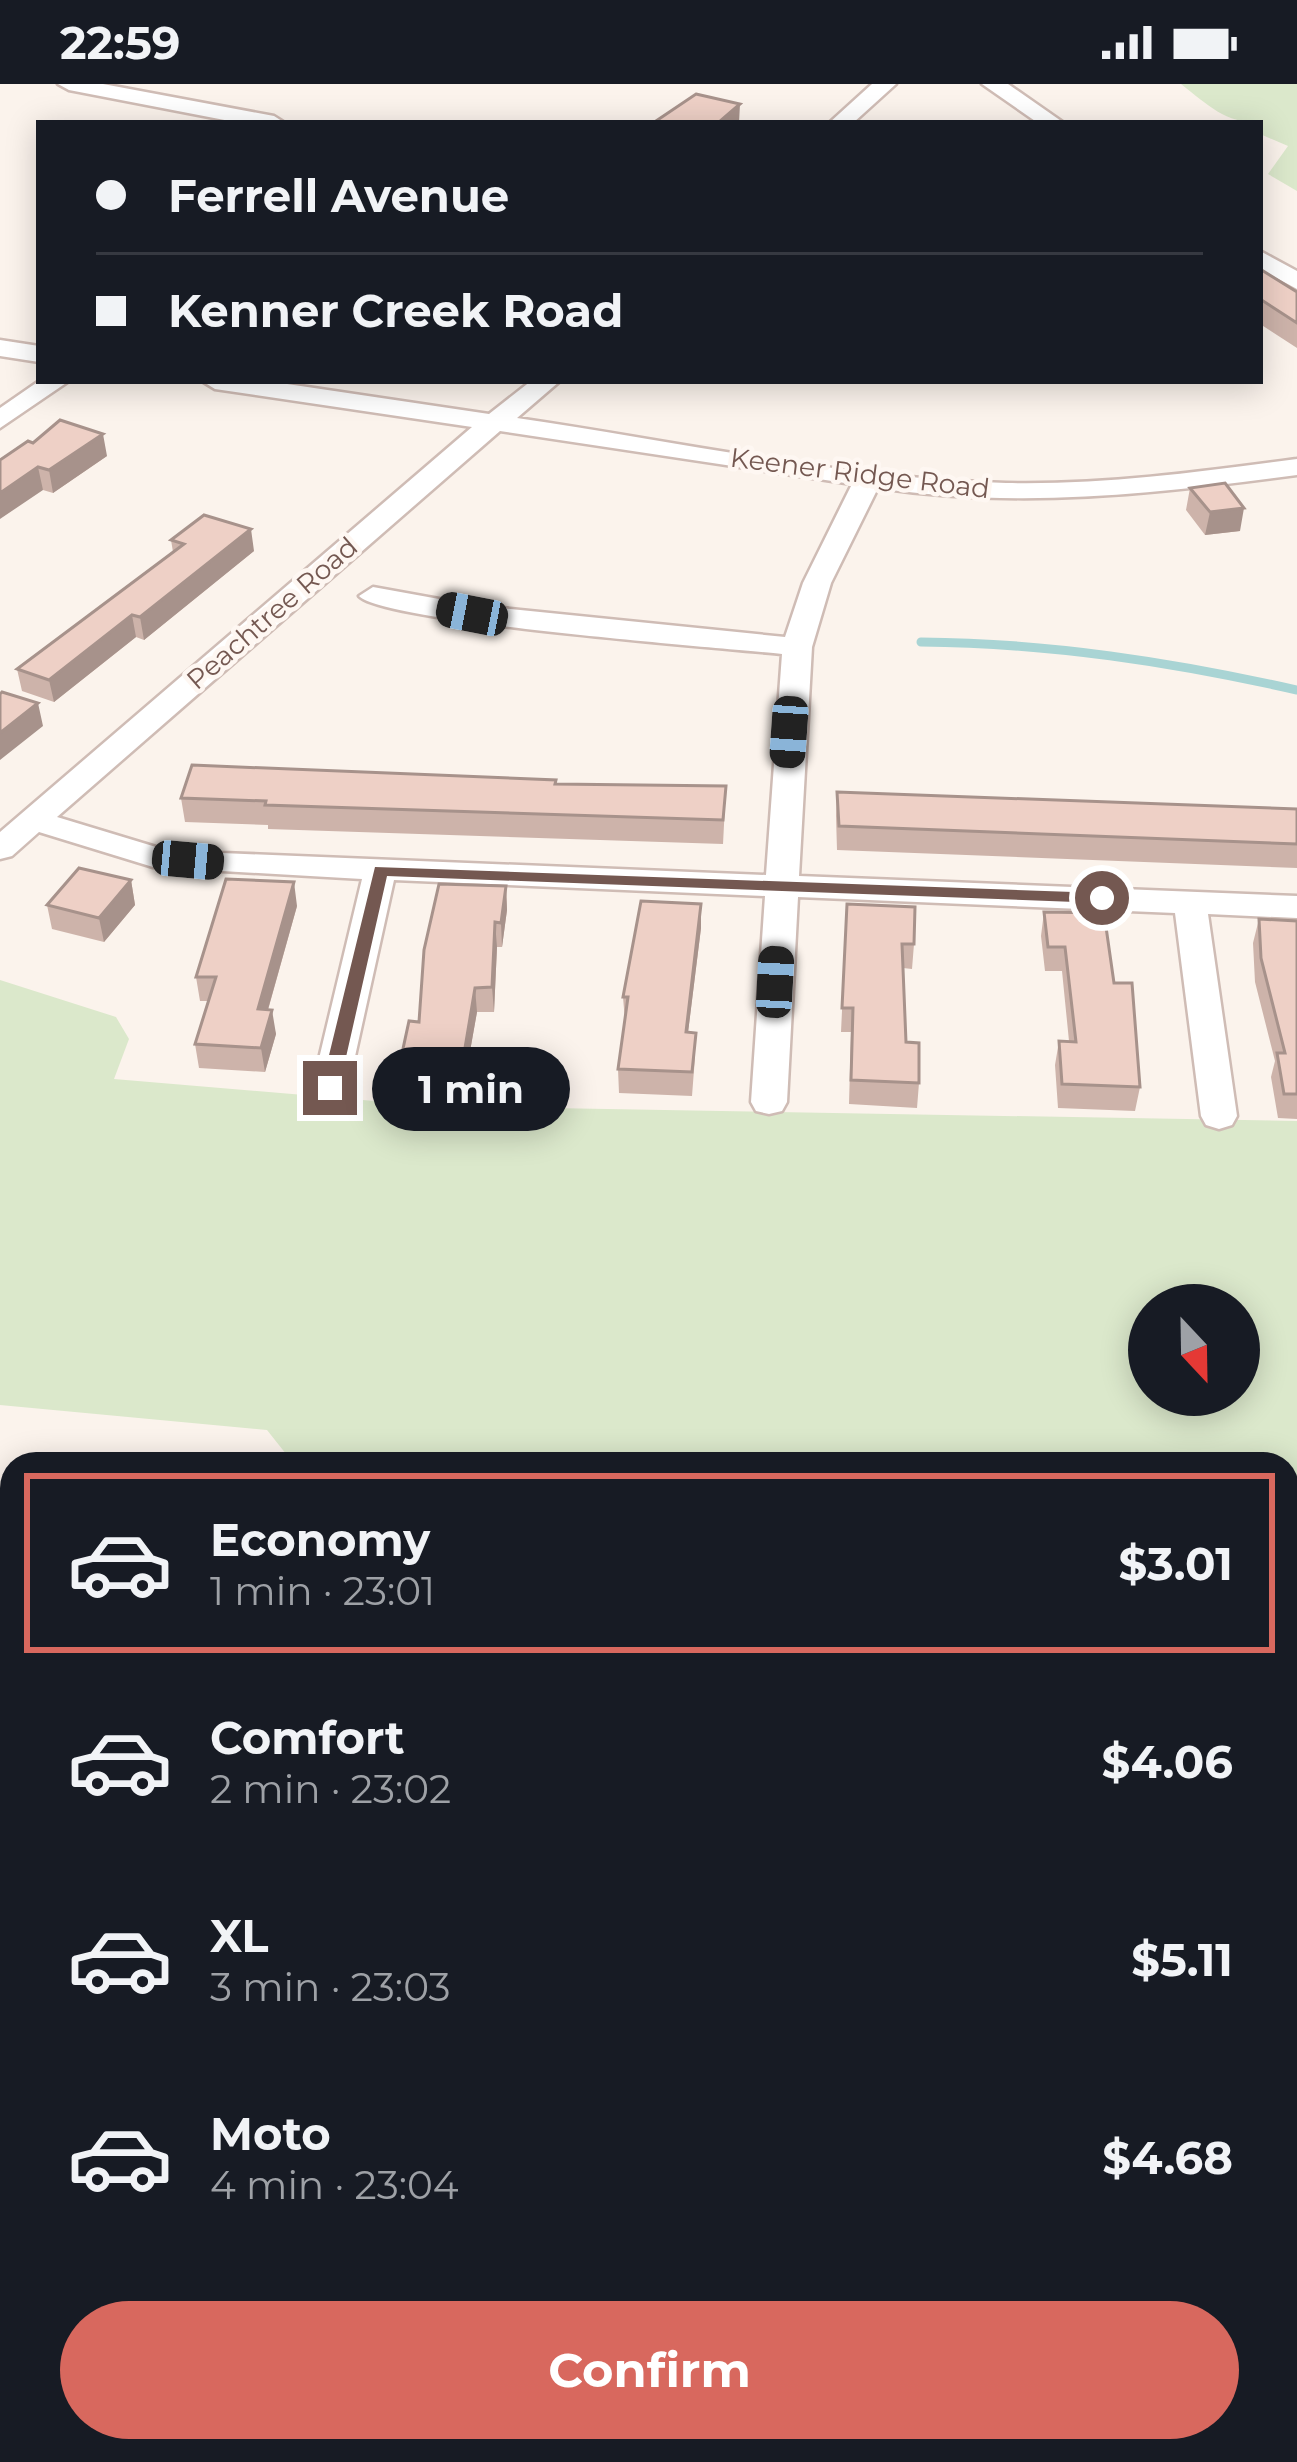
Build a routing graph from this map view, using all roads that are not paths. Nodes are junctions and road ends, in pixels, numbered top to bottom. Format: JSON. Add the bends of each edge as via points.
{"nodes":[{"id":1,"x":69,"y":84,"type":"edge"},
{"id":2,"x":885,"y":84,"type":"edge"},
{"id":3,"x":993,"y":84,"type":"edge"},
{"id":4,"x":258,"y":120,"type":"edge"},
{"id":5,"x":843,"y":120,"type":"edge"},
{"id":6,"x":1048,"y":120,"type":"edge"},
{"id":7,"x":1264,"y":264,"type":"edge"},
{"id":8,"x":1297,"y":282,"type":"edge"},
{"id":9,"x":0,"y":347,"type":"edge"},
{"id":10,"x":36,"y":353,"type":"edge"},
{"id":11,"x":52,"y":384,"type":"edge"},
{"id":12,"x":236,"y":384,"type":"edge"},
{"id":13,"x":543,"y":384,"type":"edge"},
{"id":14,"x":0,"y":420,"type":"edge"},
{"id":15,"x":495,"y":421,"type":"junction"},
{"id":16,"x":1297,"y":466,"type":"edge"},
{"id":17,"x":869,"y":478,"type":"junction"},
{"id":18,"x":373,"y":596,"type":"dead end"},
{"id":19,"x":797,"y":646,"type":"junction"},
{"id":20,"x":33,"y":820,"type":"junction"},
{"id":21,"x":0,"y":850,"type":"edge"},
{"id":22,"x":380,"y":871,"type":"junction"},
{"id":23,"x":781,"y":884,"type":"junction"},
{"id":24,"x":1190,"y":902,"type":"junction"},
{"id":25,"x":1297,"y":907,"type":"edge"},
{"id":26,"x":330,"y":1088,"type":"dead end"},
{"id":27,"x":769,"y":1102,"type":"dead end"},
{"id":28,"x":1220,"y":1116,"type":"dead end"}],
"edges":[{"from":1,"to":4,"type":"street"},
{"from":2,"to":5,"type":"street"},
{"from":3,"to":6,"type":"street"},
{"from":7,"to":8,"type":"street"},
{"from":9,"to":10,"type":"street"},
{"from":11,"to":14,"type":"street"},
{"from":12,"to":15,"type":"street","name":"Keener Ridge Road"},
{"from":13,"to":15,"type":"street","name":"Peachtree Road"},
{"from":15,"to":17,"type":"street","name":"Keener Ridge Road"},
{"from":15,"to":20,"type":"street","name":"Peachtree Road"},
{"from":16,"to":17,"type":"street","name":"Keener Ridge Road","via":[[1104,489],[1006,491]]},
{"from":17,"to":19,"type":"street","via":[[817,583]]},
{"from":18,"to":19,"type":"street","via":[[472,614]]},
{"from":19,"to":23,"type":"street"},
{"from":20,"to":21,"type":"street","name":"Peachtree Road"},
{"from":20,"to":22,"type":"street","via":[[153,857]]},
{"from":22,"to":23,"type":"street"},
{"from":22,"to":26,"type":"street"},
{"from":23,"to":24,"type":"street"},
{"from":23,"to":27,"type":"street"},
{"from":24,"to":25,"type":"street"},
{"from":24,"to":28,"type":"street"}]}
